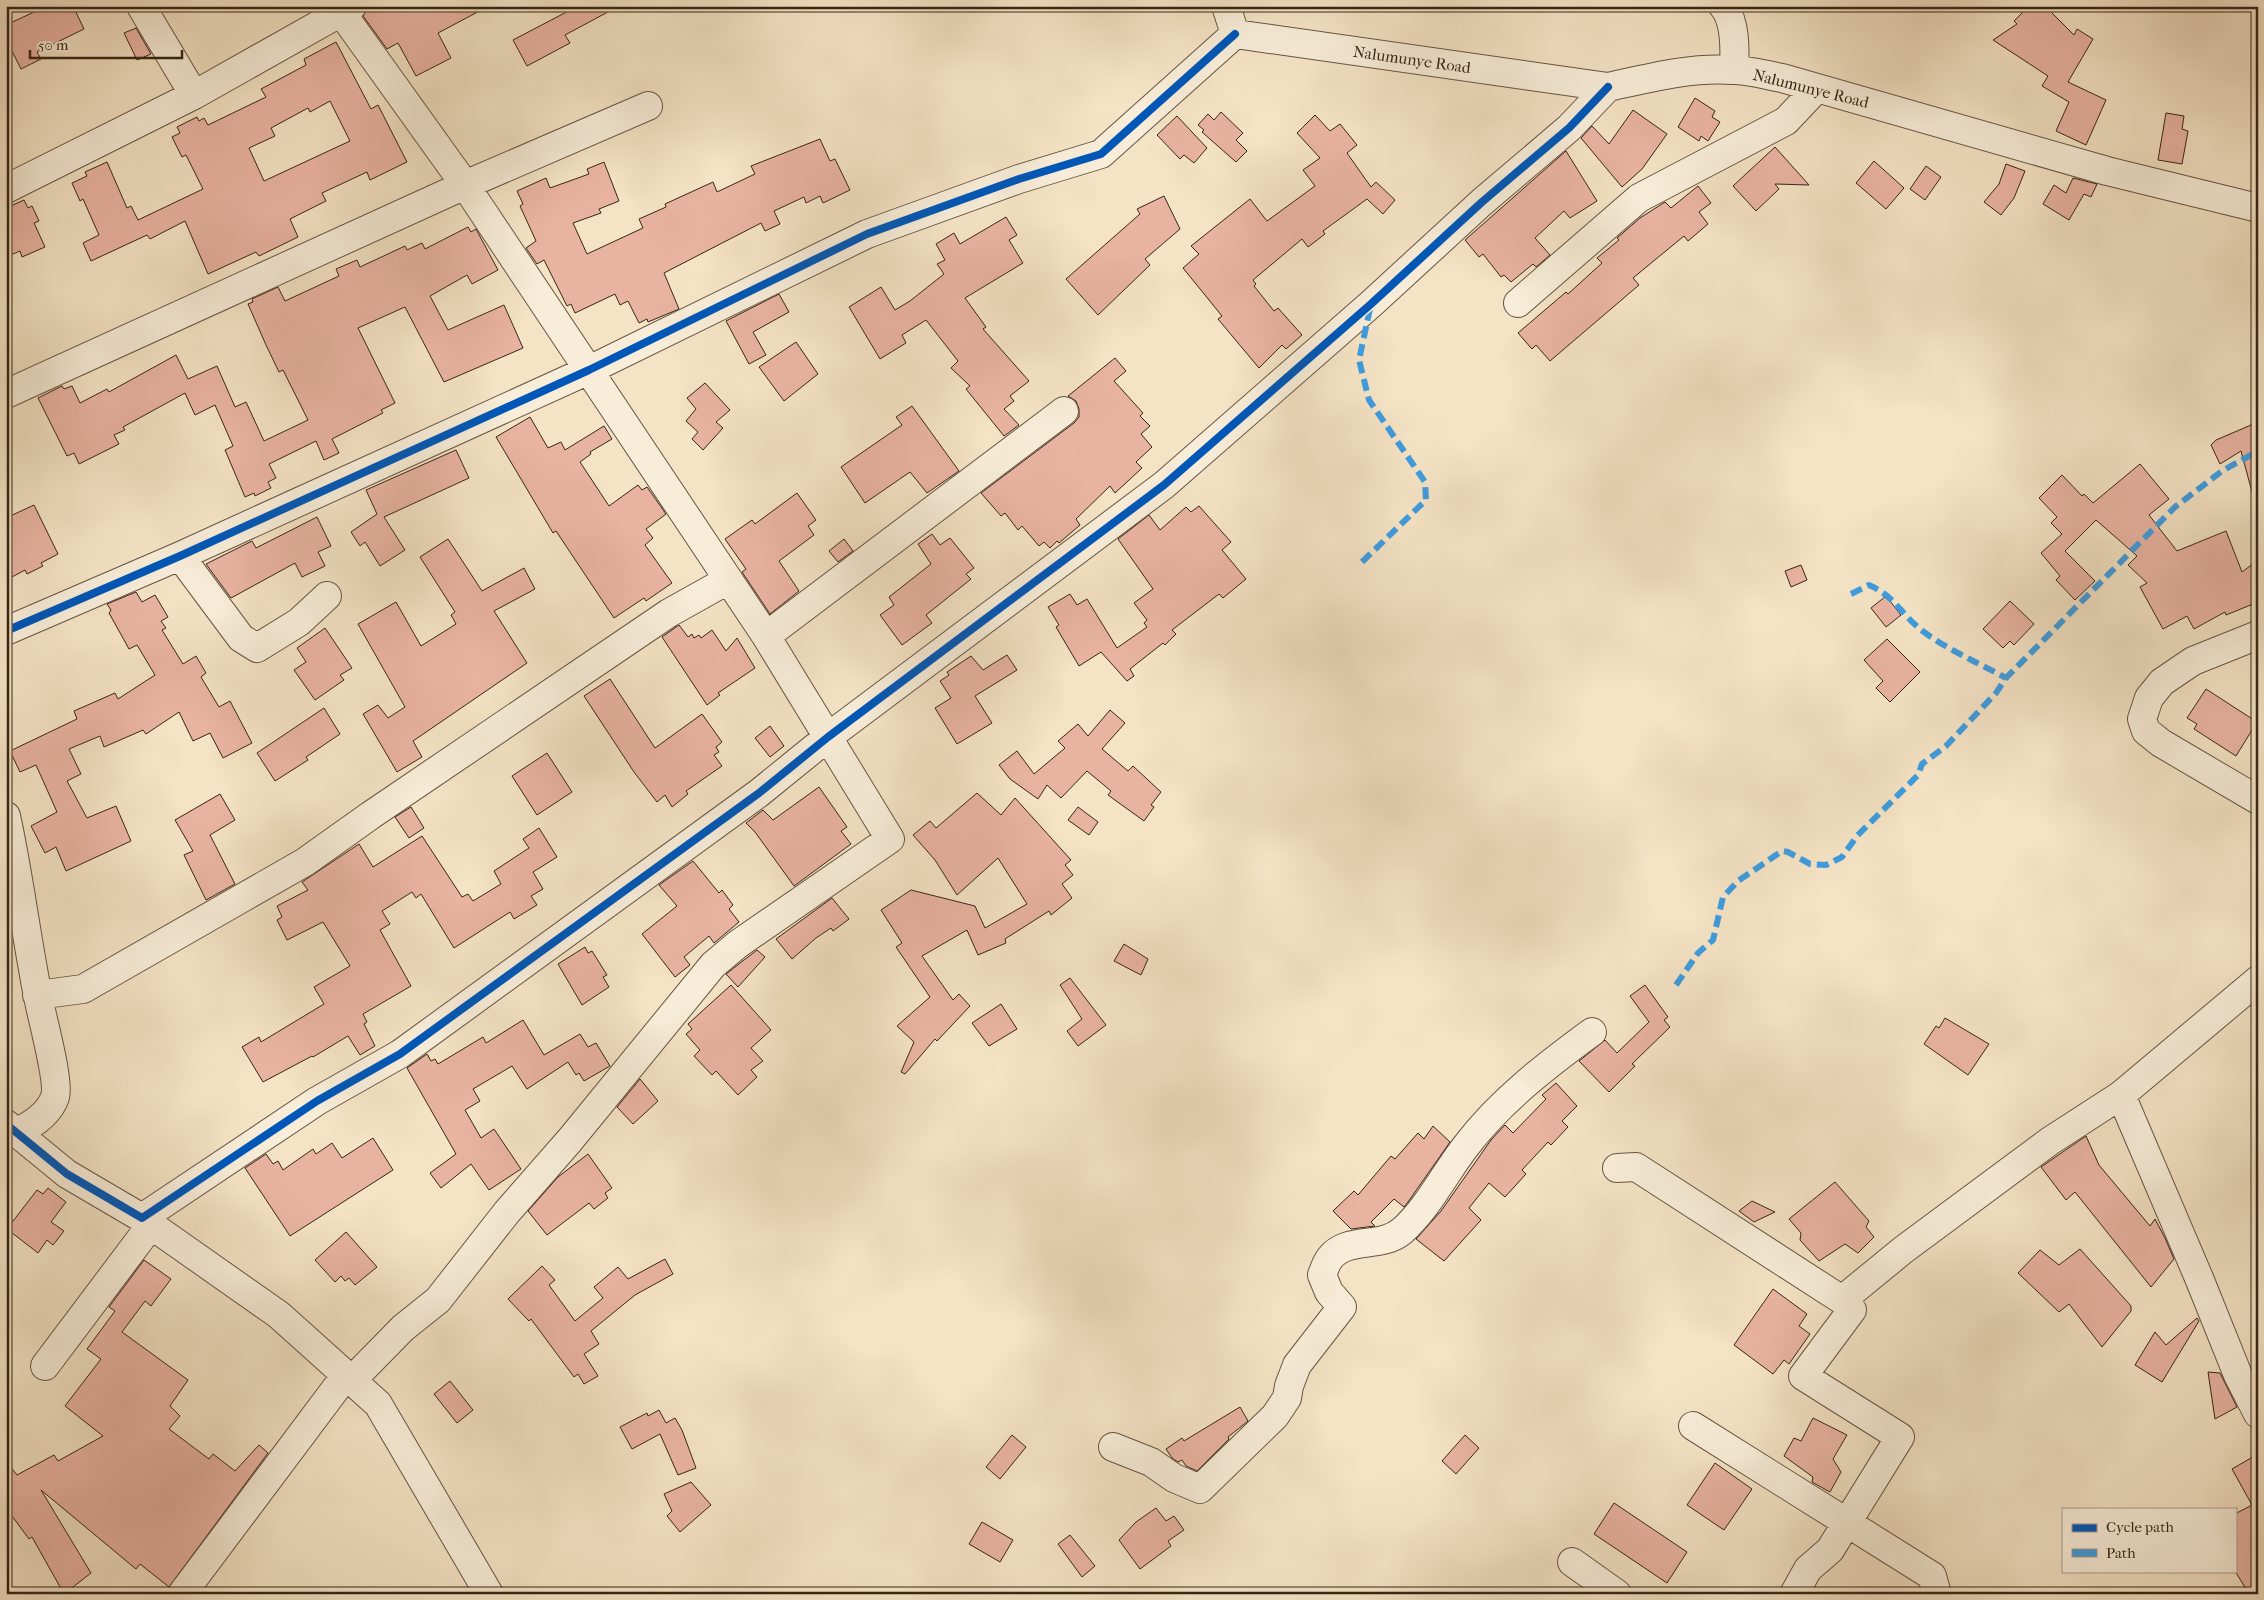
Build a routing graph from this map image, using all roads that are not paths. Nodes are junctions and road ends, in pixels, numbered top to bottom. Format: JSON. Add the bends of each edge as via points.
{"nodes":[{"id":1,"x":141,"y":6,"type":"edge"},
{"id":2,"x":1226,"y":6,"type":"edge"},
{"id":3,"x":1727,"y":8,"type":"edge"},
{"id":4,"x":346,"y":9,"type":"edge"},
{"id":5,"x":1235,"y":34,"type":"junction"},
{"id":6,"x":1734,"y":70,"type":"junction"},
{"id":7,"x":1608,"y":87,"type":"junction"},
{"id":8,"x":1817,"y":88,"type":"junction"},
{"id":9,"x":194,"y":95,"type":"junction"},
{"id":10,"x":648,"y":106,"type":"dead end"},
{"id":11,"x":465,"y":185,"type":"junction"},
{"id":12,"x":6,"y":188,"type":"edge"},
{"id":13,"x":2258,"y":208,"type":"edge"},
{"id":14,"x":1518,"y":303,"type":"dead end"},
{"id":15,"x":589,"y":370,"type":"junction"},
{"id":16,"x":6,"y":394,"type":"edge"},
{"id":17,"x":1064,"y":411,"type":"dead end"},
{"id":18,"x":180,"y":556,"type":"junction"},
{"id":19,"x":728,"y":580,"type":"junction"},
{"id":20,"x":327,"y":596,"type":"dead end"},
{"id":21,"x":6,"y":631,"type":"edge"},
{"id":22,"x":2258,"y":635,"type":"edge"},
{"id":23,"x":766,"y":636,"type":"junction"},
{"id":24,"x":828,"y":737,"type":"junction"},
{"id":25,"x":2258,"y":800,"type":"edge"},
{"id":26,"x":6,"y":816,"type":"edge"},
{"id":27,"x":2258,"y":980,"type":"edge"},
{"id":28,"x":38,"y":995,"type":"junction"},
{"id":29,"x":1592,"y":1032,"type":"dead end"},
{"id":30,"x":2120,"y":1095,"type":"junction"},
{"id":31,"x":11,"y":1128,"type":"edge"},
{"id":32,"x":1617,"y":1168,"type":"dead end"},
{"id":33,"x":1852,"y":1310,"type":"dead end"},
{"id":34,"x":45,"y":1366,"type":"dead end"},
{"id":35,"x":349,"y":1378,"type":"junction"},
{"id":36,"x":2258,"y":1414,"type":"edge"},
{"id":37,"x":1694,"y":1426,"type":"dead end"},
{"id":38,"x":1113,"y":1447,"type":"dead end"},
{"id":39,"x":1848,"y":1522,"type":"junction"},
{"id":40,"x":1572,"y":1562,"type":"dead end"},
{"id":41,"x":182,"y":1594,"type":"edge"},
{"id":42,"x":489,"y":1594,"type":"edge"},
{"id":43,"x":1617,"y":1594,"type":"edge"},
{"id":44,"x":1794,"y":1594,"type":"edge"},
{"id":45,"x":1937,"y":1594,"type":"edge"}],
"edges":[{"from":1,"to":9,"type":"street"},
{"from":2,"to":5,"type":"street"},
{"from":3,"to":6,"type":"street","via":[[1733,37]]},
{"from":4,"to":9,"type":"street"},
{"from":4,"to":11,"type":"street"},
{"from":5,"to":7,"type":"street","name":"Nalumunye Road"},
{"from":5,"to":15,"type":"street","via":[[1101,154],[1019,179],[867,234]]},
{"from":6,"to":7,"type":"street","name":"Nalumunye Road","via":[[1664,74]]},
{"from":6,"to":8,"type":"street","name":"Nalumunye Road"},
{"from":7,"to":24,"type":"street","via":[[1569,128],[1164,485]]},
{"from":8,"to":13,"type":"street","name":"Nalumunye Road","via":[[2107,171]]},
{"from":8,"to":14,"type":"street","via":[[1786,121],[1639,198]]},
{"from":9,"to":12,"type":"street"},
{"from":10,"to":11,"type":"street"},
{"from":11,"to":15,"type":"street"},
{"from":11,"to":16,"type":"street"},
{"from":15,"to":18,"type":"street"},
{"from":15,"to":19,"type":"street"},
{"from":17,"to":23,"type":"street"},
{"from":18,"to":20,"type":"street","via":[[241,638],[257,648],[299,622]]},
{"from":18,"to":21,"type":"street"},
{"from":19,"to":23,"type":"street"},
{"from":19,"to":28,"type":"street","via":[[669,613],[305,862],[83,989]]},
{"from":22,"to":25,"type":"street","via":[[2193,661],[2162,682],[2149,698],[2142,719],[2146,731],[2161,743]]},
{"from":23,"to":24,"type":"street"},
{"from":24,"to":31,"type":"street","via":[[759,793],[400,1054],[317,1101],[142,1218],[67,1174]]},
{"from":24,"to":35,"type":"street","via":[[890,839],[738,944],[713,965],[507,1212],[438,1300]]},
{"from":26,"to":28,"type":"street"},
{"from":27,"to":30,"type":"street"},
{"from":28,"to":31,"type":"street","via":[[52,1060],[55,1095],[47,1111],[30,1125]]},
{"from":29,"to":38,"type":"street","via":[[1544,1067],[1501,1107],[1467,1144],[1403,1230],[1391,1239],[1347,1245],[1330,1258],[1322,1275],[1329,1292],[1342,1307],[1297,1364],[1287,1398],[1275,1416],[1200,1490],[1151,1462]]},
{"from":30,"to":32,"type":"street","via":[[2050,1141],[1903,1250],[1842,1300],[1636,1167]]},
{"from":30,"to":36,"type":"street","via":[[2200,1278],[2238,1375]]},
{"from":33,"to":39,"type":"street","via":[[1804,1376],[1900,1437]]},
{"from":34,"to":35,"type":"street","via":[[150,1225],[278,1315]]},
{"from":35,"to":41,"type":"street"},
{"from":35,"to":42,"type":"street","via":[[378,1404]]},
{"from":37,"to":39,"type":"street"},
{"from":39,"to":44,"type":"street","via":[[1830,1550],[1808,1569]]},
{"from":39,"to":45,"type":"street","via":[[1932,1576]]},
{"from":40,"to":43,"type":"street"}]}
